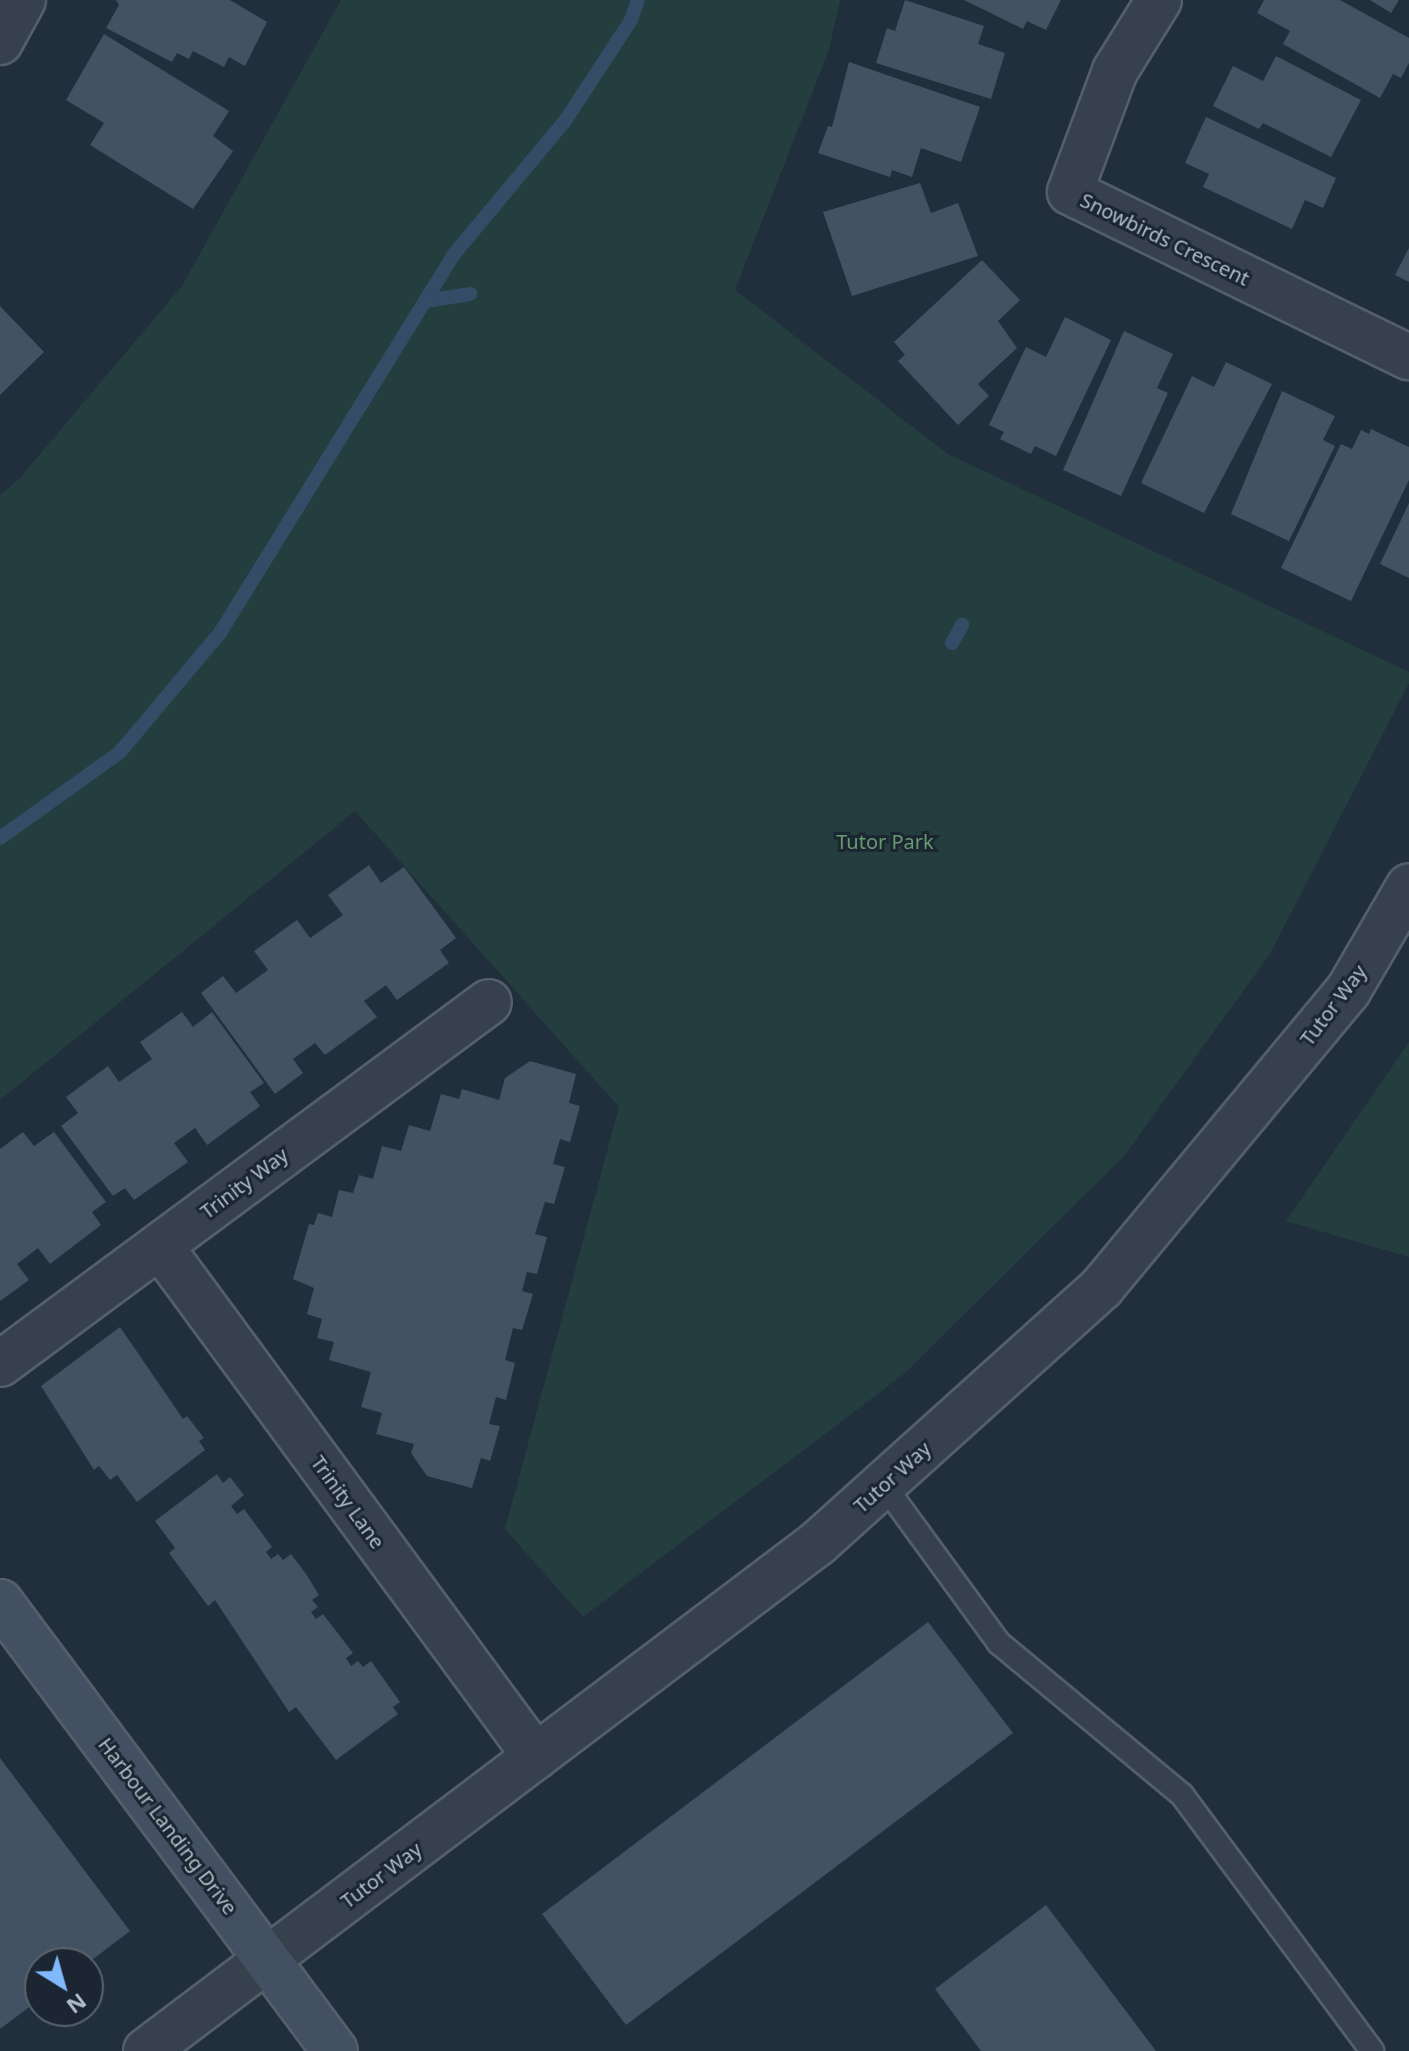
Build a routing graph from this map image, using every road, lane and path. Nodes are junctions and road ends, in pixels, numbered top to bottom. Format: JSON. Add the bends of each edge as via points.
{"nodes":[{"id":1,"x":23,"y":0,"type":"edge"},
{"id":2,"x":1159,"y":0,"type":"edge"},
{"id":3,"x":0,"y":42,"type":"edge"},
{"id":4,"x":1409,"y":357,"type":"edge"},
{"id":5,"x":1409,"y":886,"type":"edge"},
{"id":6,"x":489,"y":1002,"type":"dead end"},
{"id":7,"x":160,"y":1246,"type":"junction"},
{"id":8,"x":0,"y":1364,"type":"edge"},
{"id":9,"x":883,"y":1484,"type":"junction"},
{"id":10,"x":0,"y":1602,"type":"edge"},
{"id":11,"x":536,"y":1757,"type":"junction"},
{"id":12,"x":268,"y":1961,"type":"junction"},
{"id":13,"x":146,"y":2051,"type":"edge"},
{"id":14,"x":335,"y":2051,"type":"edge"},
{"id":15,"x":1372,"y":2051,"type":"edge"}],
"edges":[{"from":1,"to":3,"type":"street"},
{"from":2,"to":4,"type":"street","name":"Snowbirds Crescent","via":[[1115,71],[1070,192]]},
{"from":5,"to":9,"type":"street","name":"Tutor Way","via":[[1348,991],[1102,1287]]},
{"from":6,"to":7,"type":"street","name":"Trinity Way"},
{"from":7,"to":8,"type":"street","name":"Trinity Way"},
{"from":7,"to":11,"type":"street","name":"Trinity Lane"},
{"from":9,"to":11,"type":"street","name":"Tutor Way","via":[[818,1543]]},
{"from":9,"to":15,"type":"lane","via":[[999,1643],[1182,1795]]},
{"from":10,"to":12,"type":"street","name":"Harbour Landing Drive"},
{"from":11,"to":12,"type":"street","name":"Tutor Way"},
{"from":12,"to":13,"type":"street","name":"Tutor Way"},
{"from":12,"to":14,"type":"street","name":"Harbour Landing Drive"}]}
